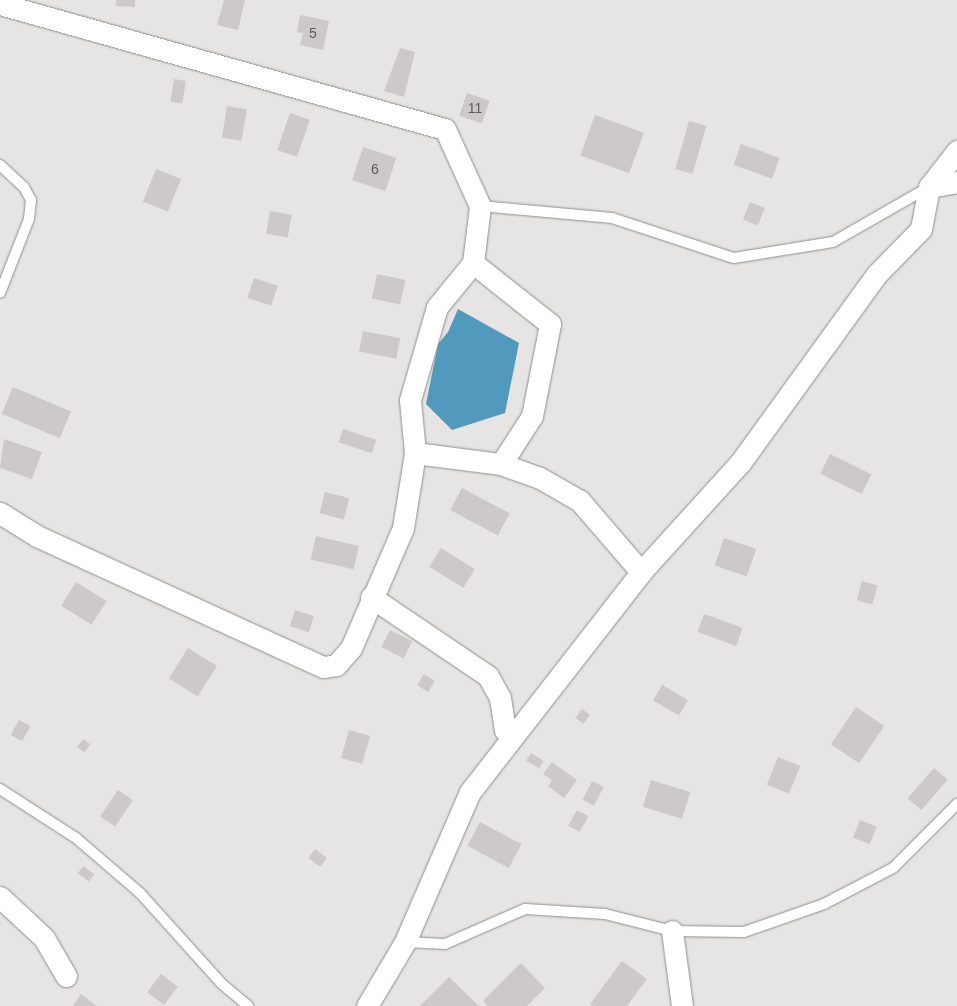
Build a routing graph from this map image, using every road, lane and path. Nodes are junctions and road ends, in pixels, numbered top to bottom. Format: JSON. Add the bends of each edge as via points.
{"nodes":[{"id":1,"x":0,"y":4,"type":"edge"},
{"id":2,"x":957,"y":151,"type":"edge"},
{"id":3,"x":0,"y":165,"type":"edge"},
{"id":4,"x":957,"y":182,"type":"edge"},
{"id":5,"x":930,"y":187,"type":"junction"},
{"id":6,"x":480,"y":206,"type":"junction"},
{"id":7,"x":473,"y":263,"type":"junction"},
{"id":8,"x":0,"y":293,"type":"edge"},
{"id":9,"x":416,"y":453,"type":"junction"},
{"id":10,"x":501,"y":464,"type":"junction"},
{"id":11,"x":0,"y":513,"type":"edge"},
{"id":12,"x":641,"y":572,"type":"junction"},
{"id":13,"x":371,"y":597,"type":"junction"},
{"id":14,"x":512,"y":737,"type":"junction"},
{"id":15,"x":0,"y":789,"type":"edge"},
{"id":16,"x":957,"y":804,"type":"edge"},
{"id":17,"x":0,"y":897,"type":"edge"},
{"id":18,"x":672,"y":931,"type":"junction"},
{"id":19,"x":405,"y":942,"type":"junction"},
{"id":20,"x":66,"y":976,"type":"dead end"},
{"id":21,"x":248,"y":1006,"type":"edge"},
{"id":22,"x":367,"y":1006,"type":"edge"},
{"id":23,"x":682,"y":1006,"type":"edge"}],
"edges":[{"from":1,"to":6,"type":"street","via":[[445,129]]},
{"from":2,"to":5,"type":"street"},
{"from":3,"to":8,"type":"lane","via":[[24,187],[31,200],[28,218]]},
{"from":4,"to":5,"type":"street"},
{"from":5,"to":6,"type":"lane","via":[[833,242],[734,258],[612,218]]},
{"from":5,"to":12,"type":"street","via":[[921,229],[876,275],[740,463]]},
{"from":6,"to":7,"type":"street"},
{"from":7,"to":9,"type":"street","via":[[437,307],[410,400]]},
{"from":7,"to":10,"type":"street","via":[[550,324],[532,416]]},
{"from":9,"to":10,"type":"street"},
{"from":9,"to":13,"type":"street","via":[[403,528]]},
{"from":10,"to":12,"type":"street","via":[[540,478],[580,501]]},
{"from":11,"to":13,"type":"street","via":[[37,536],[323,667],[336,665],[351,648]]},
{"from":12,"to":14,"type":"street"},
{"from":13,"to":14,"type":"street","via":[[488,676],[500,698],[503,725]]},
{"from":14,"to":19,"type":"street","via":[[470,792]]},
{"from":15,"to":21,"type":"lane","via":[[76,838],[140,893],[222,984]]},
{"from":16,"to":18,"type":"lane","via":[[893,868],[824,904],[744,932]]},
{"from":17,"to":20,"type":"street","via":[[44,938]]},
{"from":18,"to":19,"type":"lane","via":[[605,914],[525,908],[445,944]]},
{"from":18,"to":23,"type":"street"},
{"from":19,"to":22,"type":"street"}]}
